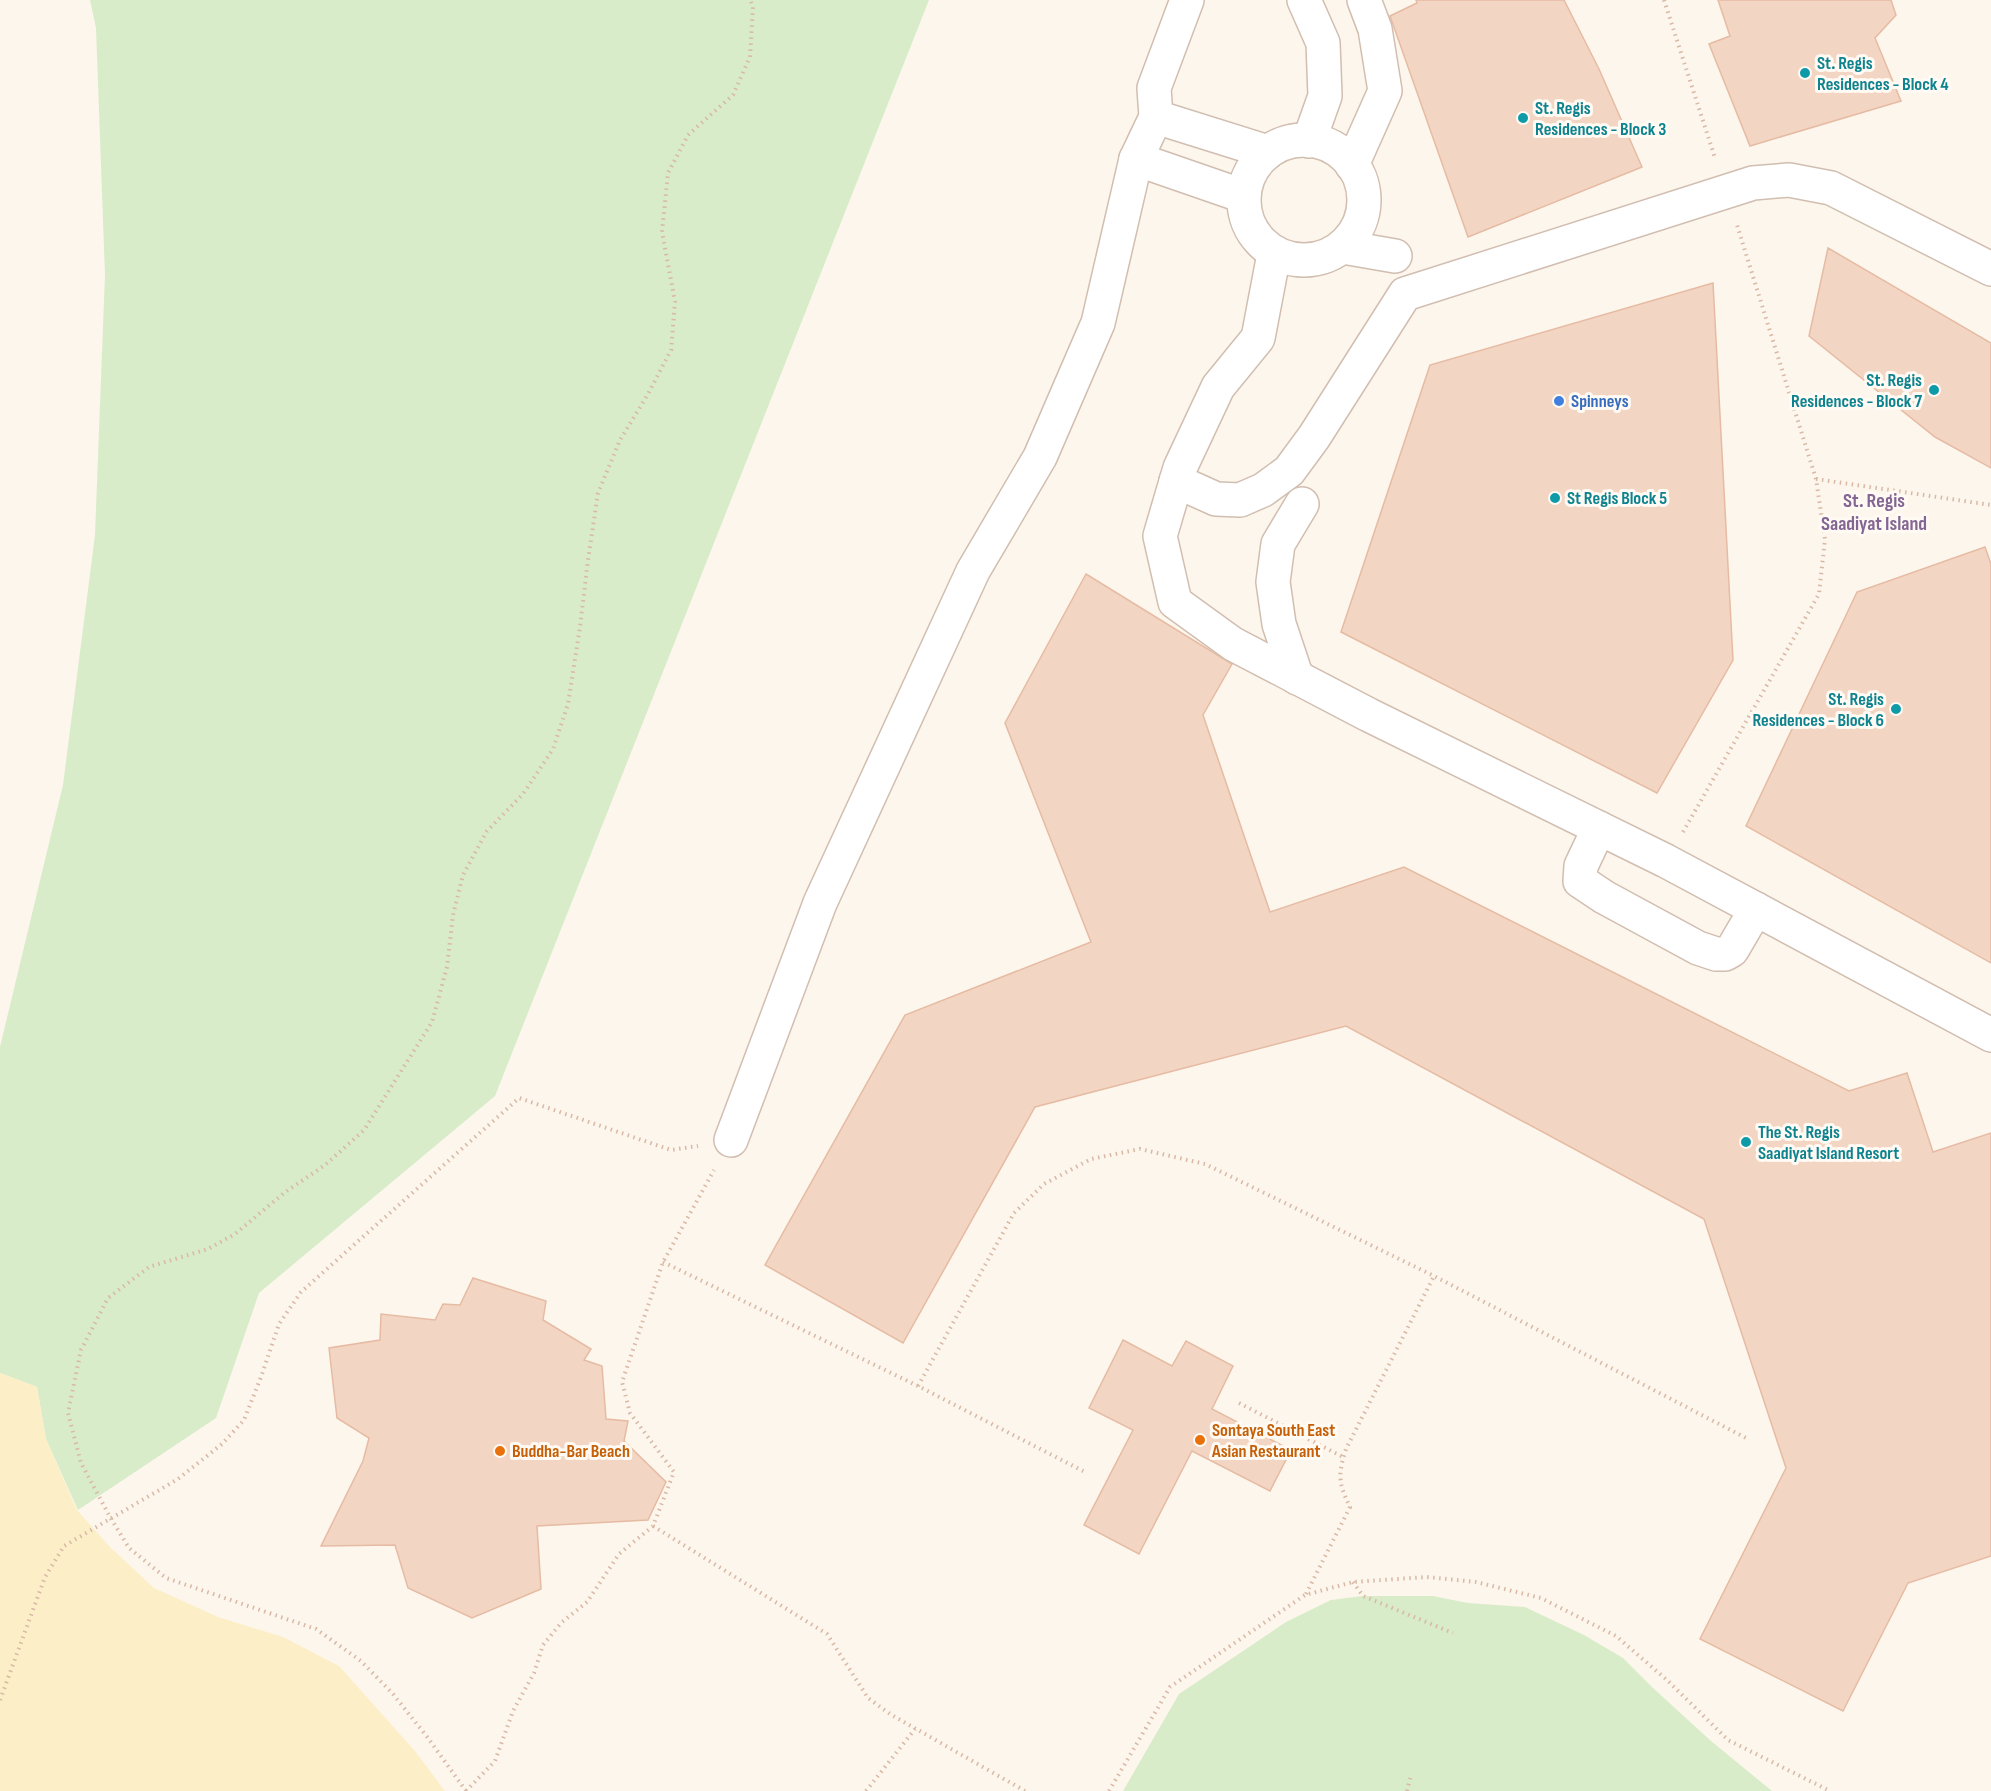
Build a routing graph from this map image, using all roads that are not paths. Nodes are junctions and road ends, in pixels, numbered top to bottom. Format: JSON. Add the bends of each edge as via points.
{"nodes":[{"id":1,"x":1188,"y":0,"type":"edge"},
{"id":2,"x":1304,"y":0,"type":"edge"},
{"id":3,"x":1364,"y":0,"type":"edge"},
{"id":4,"x":1156,"y":117,"type":"junction"},
{"id":5,"x":1309,"y":141,"type":"junction"},
{"id":6,"x":1268,"y":152,"type":"junction"},
{"id":7,"x":1136,"y":159,"type":"junction"},
{"id":8,"x":1352,"y":165,"type":"junction"},
{"id":9,"x":1243,"y":196,"type":"junction"},
{"id":10,"x":1342,"y":247,"type":"junction"},
{"id":11,"x":1274,"y":254,"type":"junction"},
{"id":12,"x":1395,"y":256,"type":"dead end"},
{"id":13,"x":1991,"y":269,"type":"edge"},
{"id":14,"x":1176,"y":481,"type":"junction"},
{"id":15,"x":1302,"y":504,"type":"dead end"},
{"id":16,"x":1298,"y":678,"type":"junction"},
{"id":17,"x":1599,"y":828,"type":"junction"},
{"id":18,"x":1756,"y":909,"type":"junction"},
{"id":19,"x":1991,"y":1035,"type":"edge"},
{"id":20,"x":731,"y":1140,"type":"road end"}],
"edges":[{"from":1,"to":4,"type":"street","via":[[1154,88]]},
{"from":2,"to":5,"type":"street","via":[[1323,43],[1325,96]]},
{"from":3,"to":8,"type":"street","via":[[1375,29],[1385,91]]},
{"from":4,"to":6,"type":"street"},
{"from":4,"to":7,"type":"street"},
{"from":5,"to":6,"type":"street","via":[[1295,140]]},
{"from":5,"to":8,"type":"street","via":[[1326,144]]},
{"from":6,"to":9,"type":"street","via":[[1247,178]]},
{"from":7,"to":9,"type":"street"},
{"from":7,"to":20,"type":"street","via":[[1098,323],[1040,457],[973,571],[820,903]]},
{"from":8,"to":10,"type":"street","via":[[1361,181],[1362,217]]},
{"from":9,"to":11,"type":"street","via":[[1250,229]]},
{"from":10,"to":11,"type":"street","via":[[1327,257],[1309,261]]},
{"from":10,"to":12,"type":"street"},
{"from":11,"to":14,"type":"street","via":[[1258,338],[1218,387]]},
{"from":13,"to":14,"type":"street","via":[[1832,188],[1789,180],[1752,183],[1405,294],[1288,471],[1263,490],[1240,500],[1216,499]]},
{"from":14,"to":16,"type":"street","via":[[1160,536],[1175,602],[1233,644]]},
{"from":15,"to":16,"type":"street","via":[[1278,544],[1273,582],[1279,624]]},
{"from":16,"to":17,"type":"street"},
{"from":17,"to":18,"type":"street"},
{"from":17,"to":18,"type":"street","via":[[1581,866],[1580,881],[1698,948],[1716,954],[1732,950]]},
{"from":18,"to":19,"type":"street"}]}
